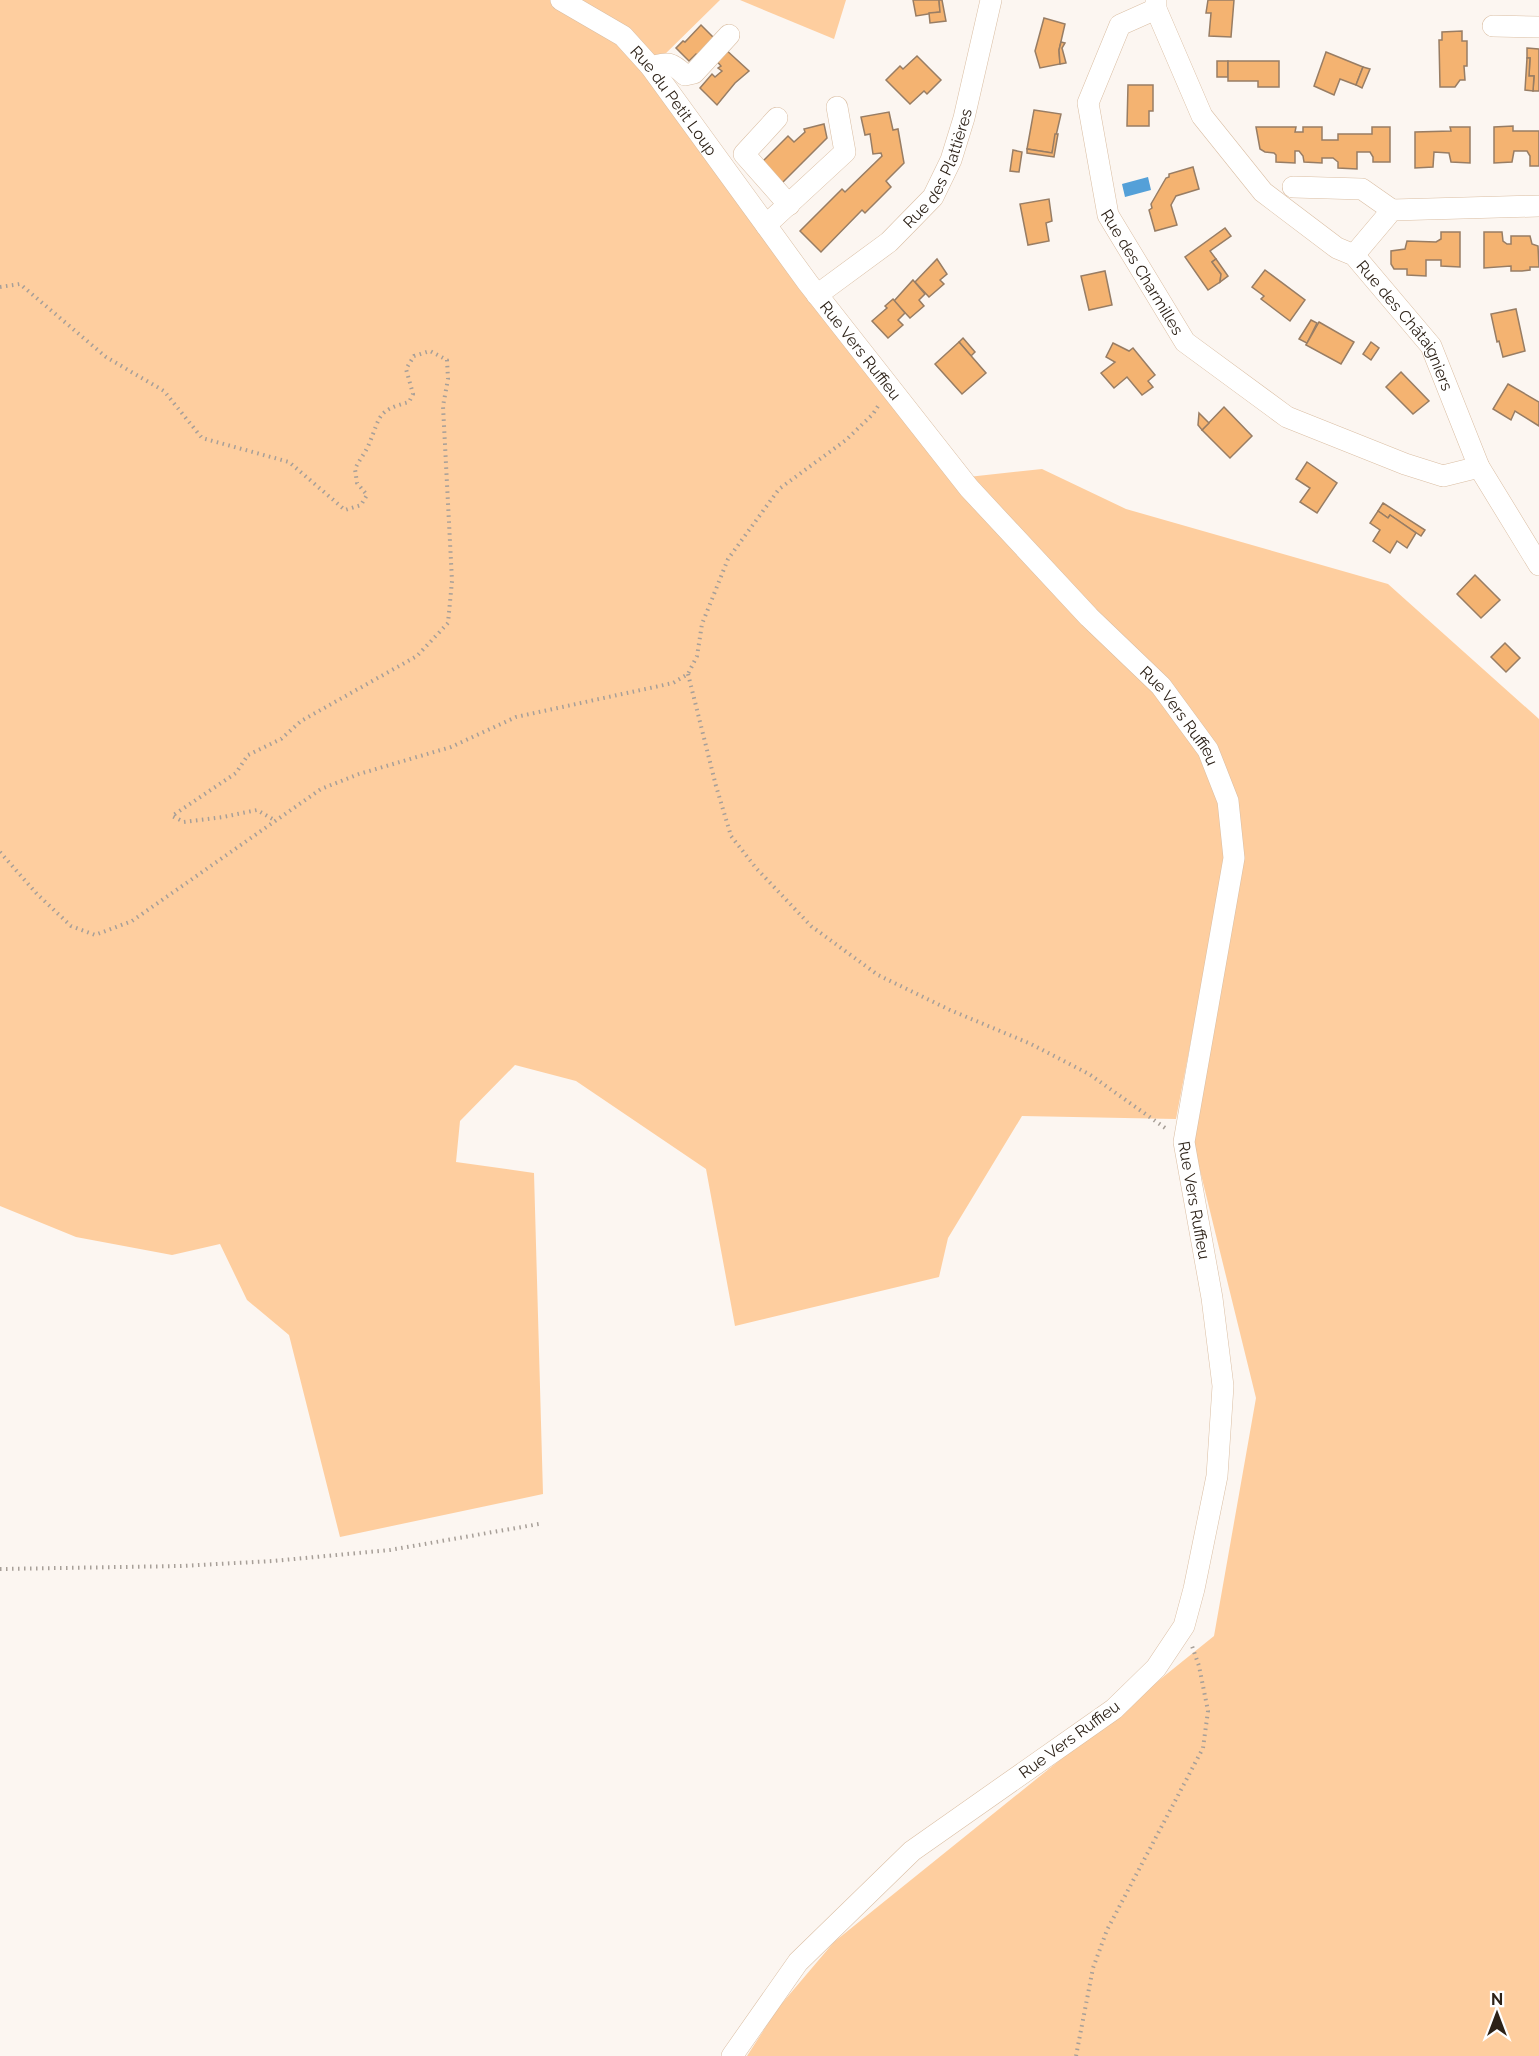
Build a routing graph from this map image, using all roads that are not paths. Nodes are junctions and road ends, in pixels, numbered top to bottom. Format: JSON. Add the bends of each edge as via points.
{"nodes":[{"id":1,"x":561,"y":0,"type":"edge"},
{"id":2,"x":991,"y":0,"type":"edge"},
{"id":3,"x":1156,"y":4,"type":"edge"},
{"id":4,"x":1494,"y":26,"type":"dead end"},
{"id":5,"x":1539,"y":27,"type":"edge"},
{"id":6,"x":729,"y":35,"type":"dead end"},
{"id":7,"x":651,"y":67,"type":"junction"},
{"id":8,"x":837,"y":107,"type":"dead end"},
{"id":9,"x":777,"y":118,"type":"dead end"},
{"id":10,"x":1293,"y":187,"type":"dead end"},
{"id":11,"x":789,"y":205,"type":"junction"},
{"id":12,"x":1539,"y":206,"type":"edge"},
{"id":13,"x":1392,"y":210,"type":"junction"},
{"id":14,"x":766,"y":225,"type":"junction"},
{"id":15,"x":1354,"y":255,"type":"junction"},
{"id":16,"x":818,"y":295,"type":"junction"},
{"id":17,"x":1479,"y":466,"type":"junction"},
{"id":18,"x":1539,"y":565,"type":"edge"},
{"id":19,"x":732,"y":2056,"type":"edge"}],
"edges":[{"from":1,"to":7,"type":"street","name":"Rue du Petit Loup","via":[[623,36]]},
{"from":2,"to":16,"type":"street","name":"Rue des Plattières","via":[[964,118],[951,160],[933,197],[889,242]]},
{"from":3,"to":15,"type":"street","name":"Rue des Châtaigniers","via":[[1202,116],[1263,192],[1337,248]]},
{"from":3,"to":17,"type":"street","name":"Rue des Charmilles","via":[[1120,25],[1088,103],[1108,215],[1185,342],[1287,417],[1443,476]]},
{"from":4,"to":5,"type":"street"},
{"from":6,"to":7,"type":"street","via":[[694,73],[685,75],[666,63]]},
{"from":7,"to":14,"type":"street","name":"Rue du Petit Loup"},
{"from":8,"to":11,"type":"street","via":[[845,152]]},
{"from":9,"to":11,"type":"street","via":[[744,154]]},
{"from":10,"to":13,"type":"street","via":[[1362,189]]},
{"from":11,"to":14,"type":"street"},
{"from":12,"to":13,"type":"street"},
{"from":13,"to":15,"type":"street"},
{"from":14,"to":16,"type":"street","name":"Rue du Petit Loup"},
{"from":15,"to":17,"type":"street","name":"Rue des Châtaigniers","via":[[1431,346]]},
{"from":16,"to":19,"type":"street","name":"Rue Vers Ruffieu","via":[[969,488],[1073,601],[1161,686],[1208,750],[1228,801],[1234,858],[1184,1142],[1212,1298],[1222,1386],[1217,1476],[1194,1589],[1184,1626],[1156,1668],[1114,1709],[912,1851],[798,1962]]},
{"from":17,"to":18,"type":"street","name":"Rue des Châtaigniers"}]}
